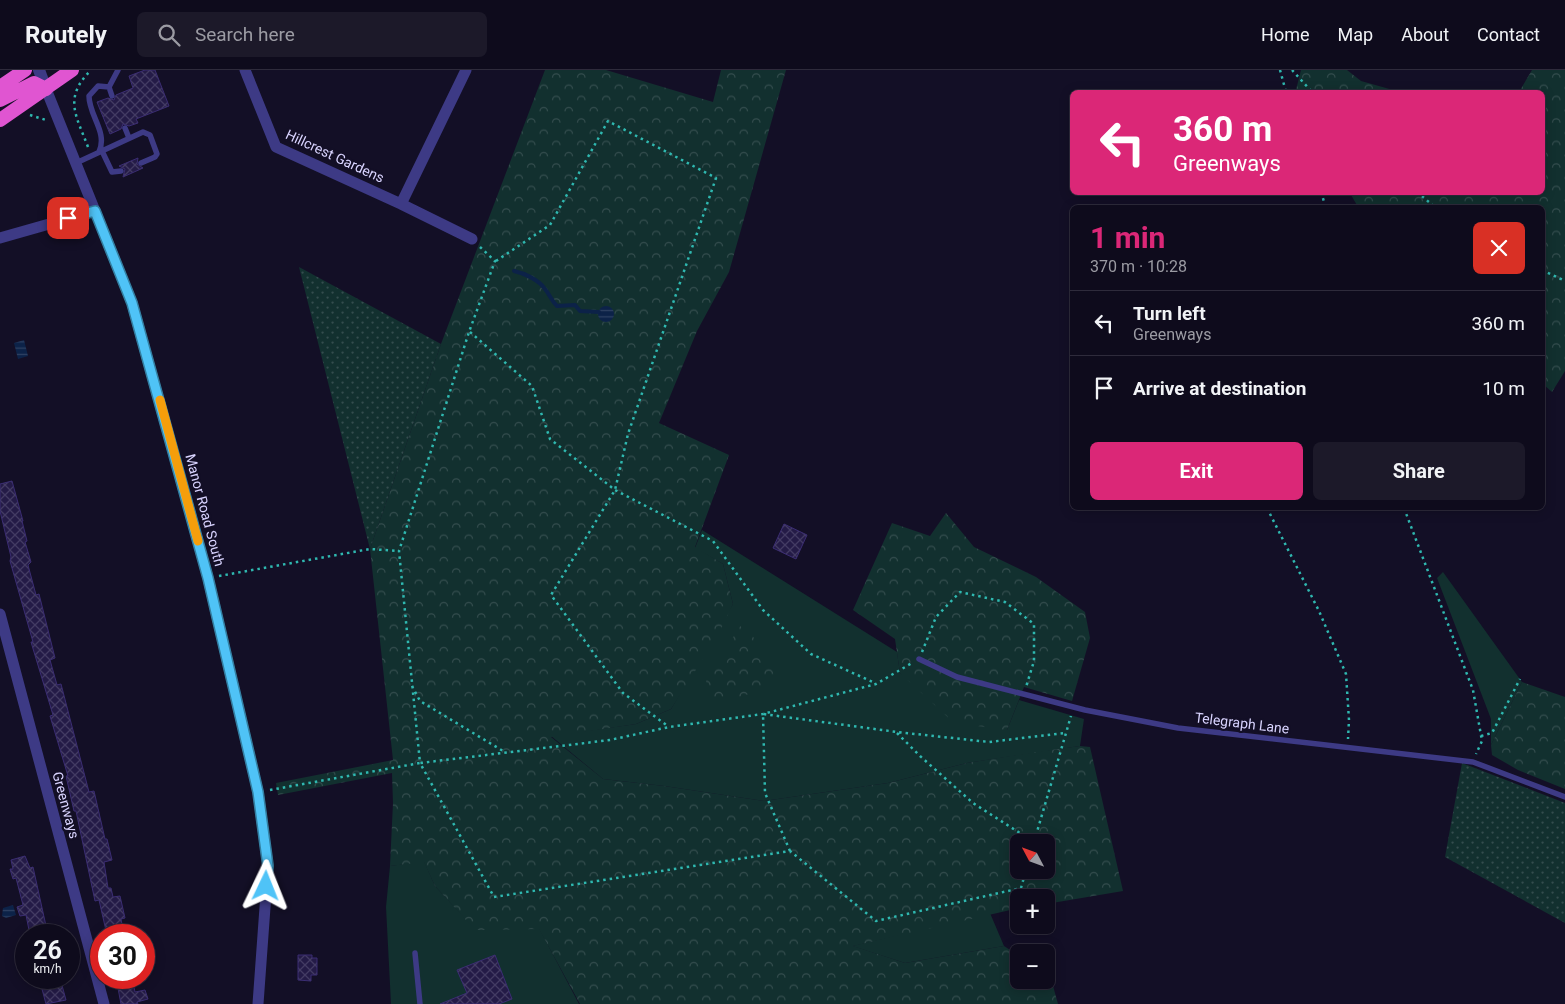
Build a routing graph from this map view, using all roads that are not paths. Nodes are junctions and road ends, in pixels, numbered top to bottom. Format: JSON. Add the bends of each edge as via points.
{"nodes":[{"id":1,"x":25,"y":70,"type":"edge"},
{"id":2,"x":39,"y":70,"type":"edge"},
{"id":3,"x":72,"y":70,"type":"edge"},
{"id":4,"x":118,"y":70,"type":"edge"},
{"id":5,"x":245,"y":70,"type":"edge"},
{"id":6,"x":466,"y":70,"type":"edge"},
{"id":7,"x":0,"y":87,"type":"edge"},
{"id":8,"x":109,"y":87,"type":"junction"},
{"id":9,"x":46,"y":89,"type":"junction"},
{"id":10,"x":112,"y":96,"type":"dead end"},
{"id":11,"x":0,"y":100,"type":"edge"},
{"id":12,"x":0,"y":120,"type":"edge"},
{"id":13,"x":125,"y":128,"type":"dead end"},
{"id":14,"x":130,"y":138,"type":"junction"},
{"id":15,"x":101,"y":151,"type":"junction"},
{"id":16,"x":76,"y":163,"type":"junction"},
{"id":17,"x":141,"y":163,"type":"dead end"},
{"id":18,"x":121,"y":171,"type":"dead end"},
{"id":19,"x":401,"y":204,"type":"junction"},
{"id":20,"x":95,"y":211,"type":"junction"},
{"id":21,"x":0,"y":238,"type":"edge"},
{"id":22,"x":472,"y":239,"type":"road end"},
{"id":23,"x":0,"y":614,"type":"edge"},
{"id":24,"x":919,"y":659,"type":"road end"},
{"id":25,"x":1565,"y":797,"type":"edge"},
{"id":26,"x":415,"y":954,"type":"dead end"},
{"id":27,"x":104,"y":1004,"type":"edge"},
{"id":28,"x":258,"y":1004,"type":"edge"},
{"id":29,"x":420,"y":1004,"type":"edge"}],
"edges":[{"from":1,"to":7,"type":"highway"},
{"from":2,"to":9,"type":"street","name":"Manor Road South"},
{"from":3,"to":9,"type":"highway"},
{"from":4,"to":8,"type":"lane"},
{"from":5,"to":19,"type":"street","name":"Hillcrest Gardens","via":[[276,147]]},
{"from":6,"to":19,"type":"street"},
{"from":8,"to":10,"type":"lane"},
{"from":8,"to":15,"type":"lane","via":[[98,86],[89,96],[102,138]]},
{"from":9,"to":11,"type":"highway","via":[[34,83]]},
{"from":9,"to":12,"type":"highway"},
{"from":9,"to":16,"type":"street","name":"Manor Road South"},
{"from":13,"to":14,"type":"lane"},
{"from":14,"to":15,"type":"lane"},
{"from":14,"to":17,"type":"lane","via":[[142,132],[150,135],[157,154]]},
{"from":15,"to":16,"type":"lane"},
{"from":15,"to":18,"type":"lane","via":[[112,172]]},
{"from":16,"to":20,"type":"street","name":"Manor Road South"},
{"from":19,"to":22,"type":"street","name":"Hillcrest Gardens"},
{"from":20,"to":21,"type":"street"},
{"from":20,"to":28,"type":"street","name":"Manor Road South","via":[[132,303],[208,578],[258,792],[268,866]]},
{"from":23,"to":27,"type":"street","name":"Greenways"},
{"from":24,"to":25,"type":"lane","name":"Telegraph Lane","via":[[957,677],[1073,707],[1178,728],[1473,762]]},
{"from":26,"to":29,"type":"lane"}]}
